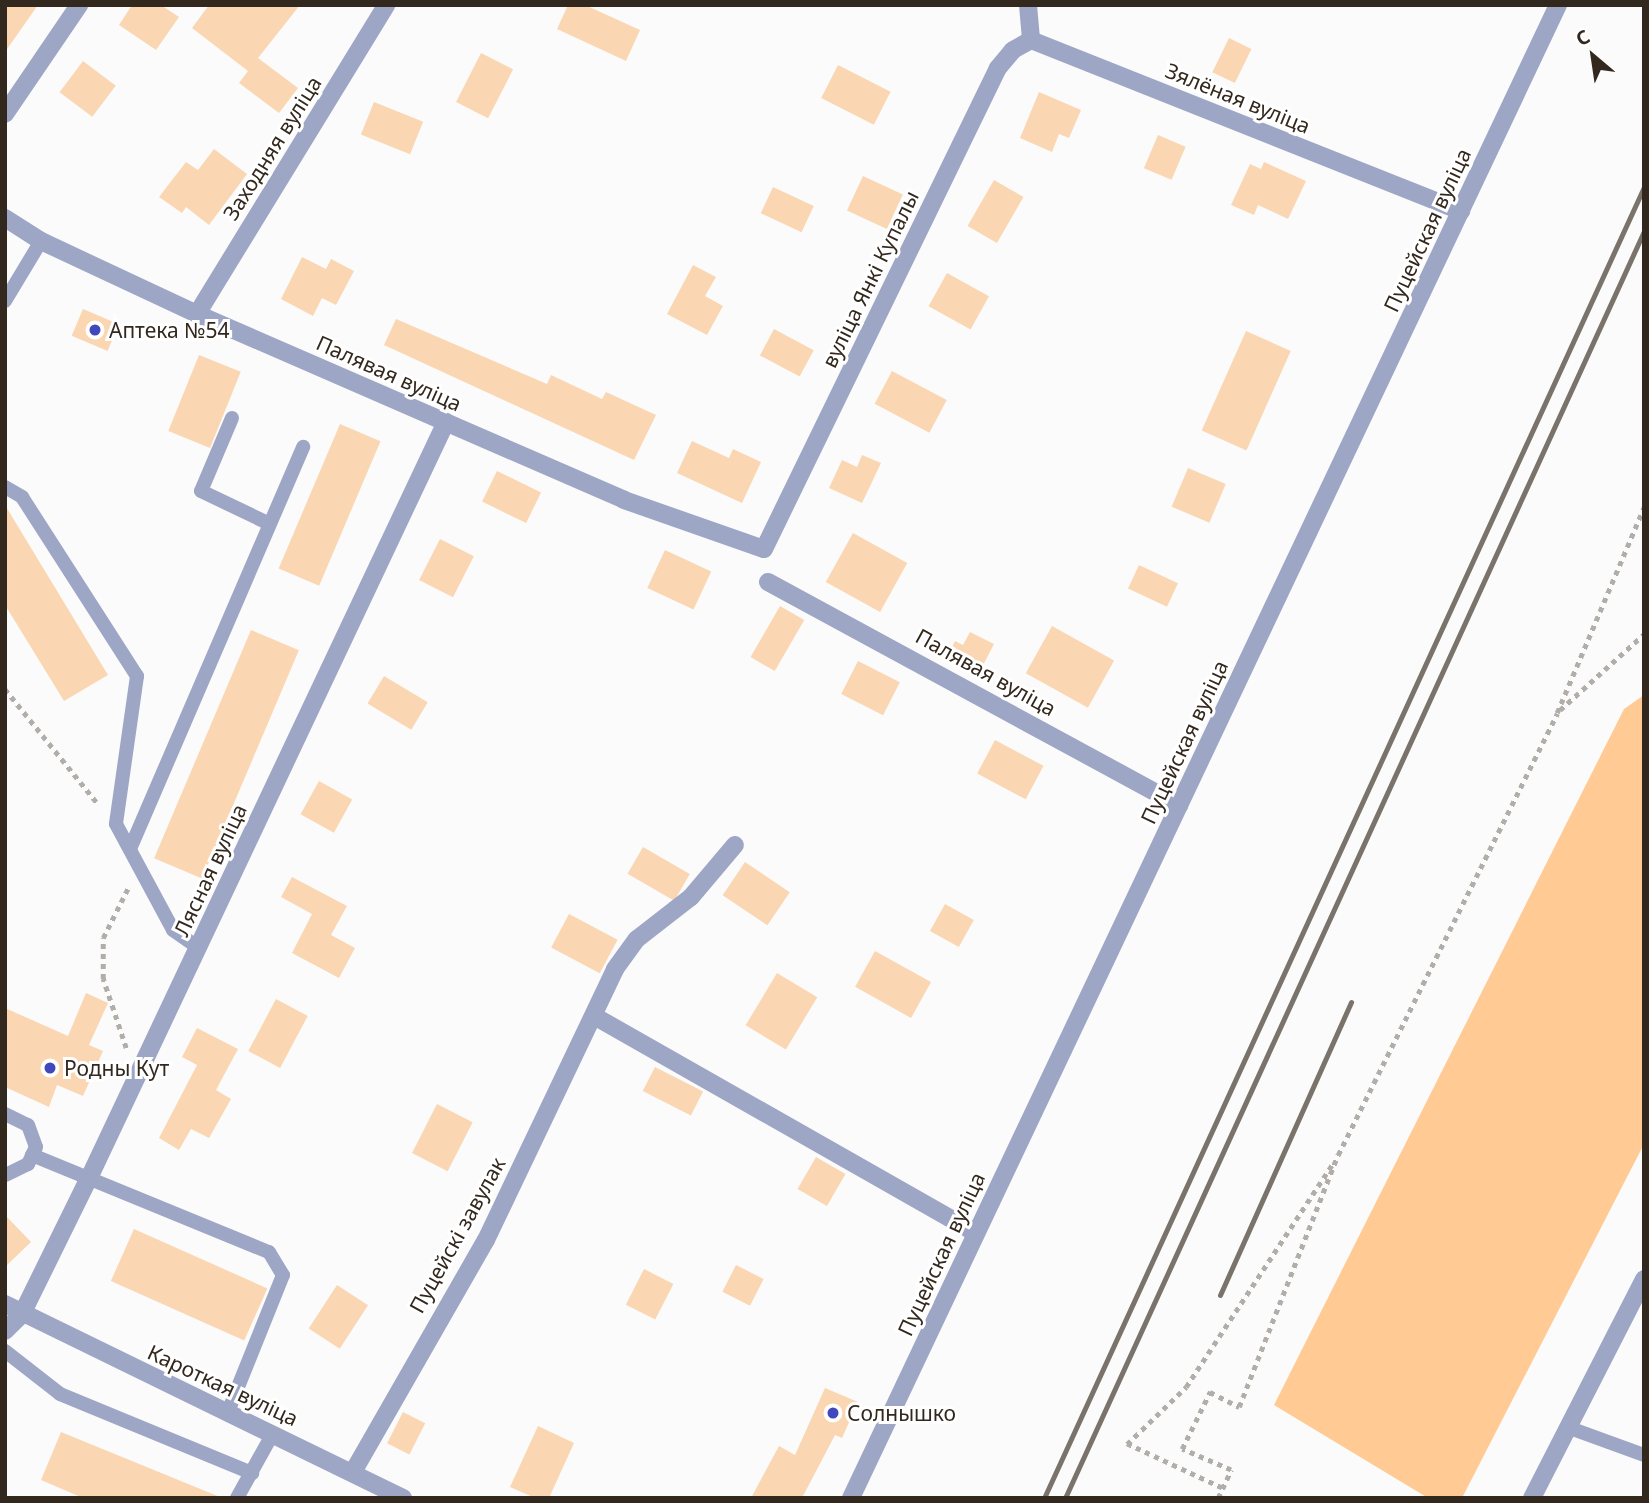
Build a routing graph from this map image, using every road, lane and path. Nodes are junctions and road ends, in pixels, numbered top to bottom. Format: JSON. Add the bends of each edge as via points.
{"nodes":[{"id":1,"x":79,"y":5,"type":"edge"},
{"id":2,"x":386,"y":5,"type":"edge"},
{"id":3,"x":1028,"y":5,"type":"edge"},
{"id":4,"x":1558,"y":5,"type":"edge"},
{"id":5,"x":1031,"y":40,"type":"junction"},
{"id":6,"x":5,"y":114,"type":"edge"},
{"id":7,"x":1461,"y":211,"type":"junction"},
{"id":8,"x":5,"y":218,"type":"edge"},
{"id":9,"x":41,"y":240,"type":"junction"},
{"id":10,"x":5,"y":301,"type":"edge"},
{"id":11,"x":197,"y":314,"type":"junction"},
{"id":12,"x":232,"y":418,"type":"dead end"},
{"id":13,"x":446,"y":422,"type":"junction"},
{"id":14,"x":303,"y":447,"type":"dead end"},
{"id":15,"x":5,"y":487,"type":"edge"},
{"id":16,"x":1644,"y":507,"type":"edge"},
{"id":17,"x":270,"y":524,"type":"junction"},
{"id":18,"x":764,"y":549,"type":"joint"},
{"id":19,"x":768,"y":582,"type":"dead end"},
{"id":20,"x":1644,"y":634,"type":"edge"},
{"id":21,"x":5,"y":689,"type":"edge"},
{"id":22,"x":1557,"y":713,"type":"junction"},
{"id":23,"x":1179,"y":805,"type":"junction"},
{"id":24,"x":116,"y":824,"type":"junction"},
{"id":25,"x":735,"y":845,"type":"dead end"},
{"id":26,"x":130,"y":849,"type":"junction"},
{"id":27,"x":139,"y":865,"type":"junction"},
{"id":28,"x":199,"y":948,"type":"junction"},
{"id":29,"x":594,"y":1016,"type":"junction"},
{"id":30,"x":134,"y":1074,"type":"junction"},
{"id":31,"x":5,"y":1114,"type":"edge"},
{"id":32,"x":32,"y":1155,"type":"junction"},
{"id":33,"x":1338,"y":1156,"type":"junction"},
{"id":34,"x":5,"y":1175,"type":"edge"},
{"id":35,"x":90,"y":1176,"type":"junction"},
{"id":36,"x":976,"y":1233,"type":"junction"},
{"id":37,"x":1644,"y":1279,"type":"edge"},
{"id":38,"x":5,"y":1304,"type":"edge"},
{"id":39,"x":22,"y":1314,"type":"junction"},
{"id":40,"x":5,"y":1331,"type":"edge"},
{"id":41,"x":5,"y":1351,"type":"edge"},
{"id":42,"x":227,"y":1414,"type":"junction"},
{"id":43,"x":1567,"y":1427,"type":"junction"},
{"id":44,"x":273,"y":1433,"type":"junction"},
{"id":45,"x":1644,"y":1455,"type":"edge"},
{"id":46,"x":353,"y":1472,"type":"junction"},
{"id":47,"x":252,"y":1473,"type":"junction"},
{"id":48,"x":1223,"y":1488,"type":"junction"},
{"id":49,"x":237,"y":1498,"type":"edge"},
{"id":50,"x":403,"y":1498,"type":"edge"},
{"id":51,"x":851,"y":1498,"type":"edge"},
{"id":52,"x":1218,"y":1498,"type":"edge"},
{"id":53,"x":1532,"y":1498,"type":"edge"}],
"edges":[{"from":1,"to":6,"type":"street"},
{"from":2,"to":11,"type":"street","name":"Заходняя вуліца"},
{"from":3,"to":5,"type":"street"},
{"from":4,"to":7,"type":"street","name":"Пуцейская вуліца"},
{"from":5,"to":7,"type":"street","name":"Зялёная вуліца"},
{"from":5,"to":18,"type":"street","name":"вуліца Янкі Купалы","via":[[1013,50],[998,68]]},
{"from":7,"to":23,"type":"street","name":"Пуцейская вуліца"},
{"from":8,"to":9,"type":"street","name":"Палявая вуліца"},
{"from":9,"to":10,"type":"lane"},
{"from":9,"to":11,"type":"street","name":"Палявая вуліца"},
{"from":11,"to":13,"type":"street","name":"Палявая вуліца"},
{"from":12,"to":17,"type":"lane","via":[[201,491]]},
{"from":13,"to":18,"type":"street","name":"Палявая вуліца","via":[[624,500]]},
{"from":13,"to":28,"type":"street","name":"Лясная вуліца"},
{"from":14,"to":17,"type":"lane"},
{"from":15,"to":24,"type":"lane","via":[[22,497],[137,676]]},
{"from":16,"to":22,"type":"path"},
{"from":17,"to":26,"type":"lane"},
{"from":19,"to":23,"type":"street","name":"Палявая вуліца"},
{"from":20,"to":22,"type":"path"},
{"from":21,"to":24,"type":"path"},
{"from":22,"to":33,"type":"path"},
{"from":23,"to":36,"type":"street","name":"Пуцейская вуліца"},
{"from":24,"to":26,"type":"lane"},
{"from":25,"to":29,"type":"street","name":"Пуцейскі завулак","via":[[691,897],[637,939],[615,969]]},
{"from":26,"to":27,"type":"lane"},
{"from":27,"to":28,"type":"lane","via":[[173,930]]},
{"from":27,"to":30,"type":"path","via":[[103,938],[103,979]]},
{"from":28,"to":30,"type":"street","name":"Лясная вуліца"},
{"from":29,"to":36,"type":"street"},
{"from":29,"to":46,"type":"street","name":"Пуцейскі завулак","via":[[486,1240]]},
{"from":30,"to":35,"type":"street","name":"Лясная вуліца"},
{"from":31,"to":32,"type":"lane","via":[[28,1125],[36,1147]]},
{"from":32,"to":34,"type":"lane","via":[[28,1164]]},
{"from":32,"to":35,"type":"lane"},
{"from":33,"to":48,"type":"path","via":[[1239,1407],[1210,1392],[1182,1449],[1231,1470]]},
{"from":33,"to":48,"type":"path","via":[[1185,1387],[1127,1444]]},
{"from":35,"to":39,"type":"street","name":"Лясная вуліца"},
{"from":35,"to":42,"type":"lane","via":[[269,1252],[283,1275]]},
{"from":36,"to":51,"type":"street","name":"Пуцейская вуліца"},
{"from":37,"to":43,"type":"street"},
{"from":38,"to":39,"type":"street","name":"Кароткая вуліца"},
{"from":39,"to":40,"type":"street","name":"Лясная вуліца"},
{"from":39,"to":42,"type":"street","name":"Кароткая вуліца"},
{"from":41,"to":47,"type":"lane","via":[[60,1394]]},
{"from":42,"to":44,"type":"street","name":"Кароткая вуліца"},
{"from":43,"to":45,"type":"lane"},
{"from":43,"to":53,"type":"street"},
{"from":44,"to":46,"type":"street","name":"Кароткая вуліца"},
{"from":44,"to":47,"type":"lane"},
{"from":46,"to":50,"type":"street","name":"Кароткая вуліца"},
{"from":47,"to":49,"type":"lane"},
{"from":48,"to":52,"type":"path"}]}
